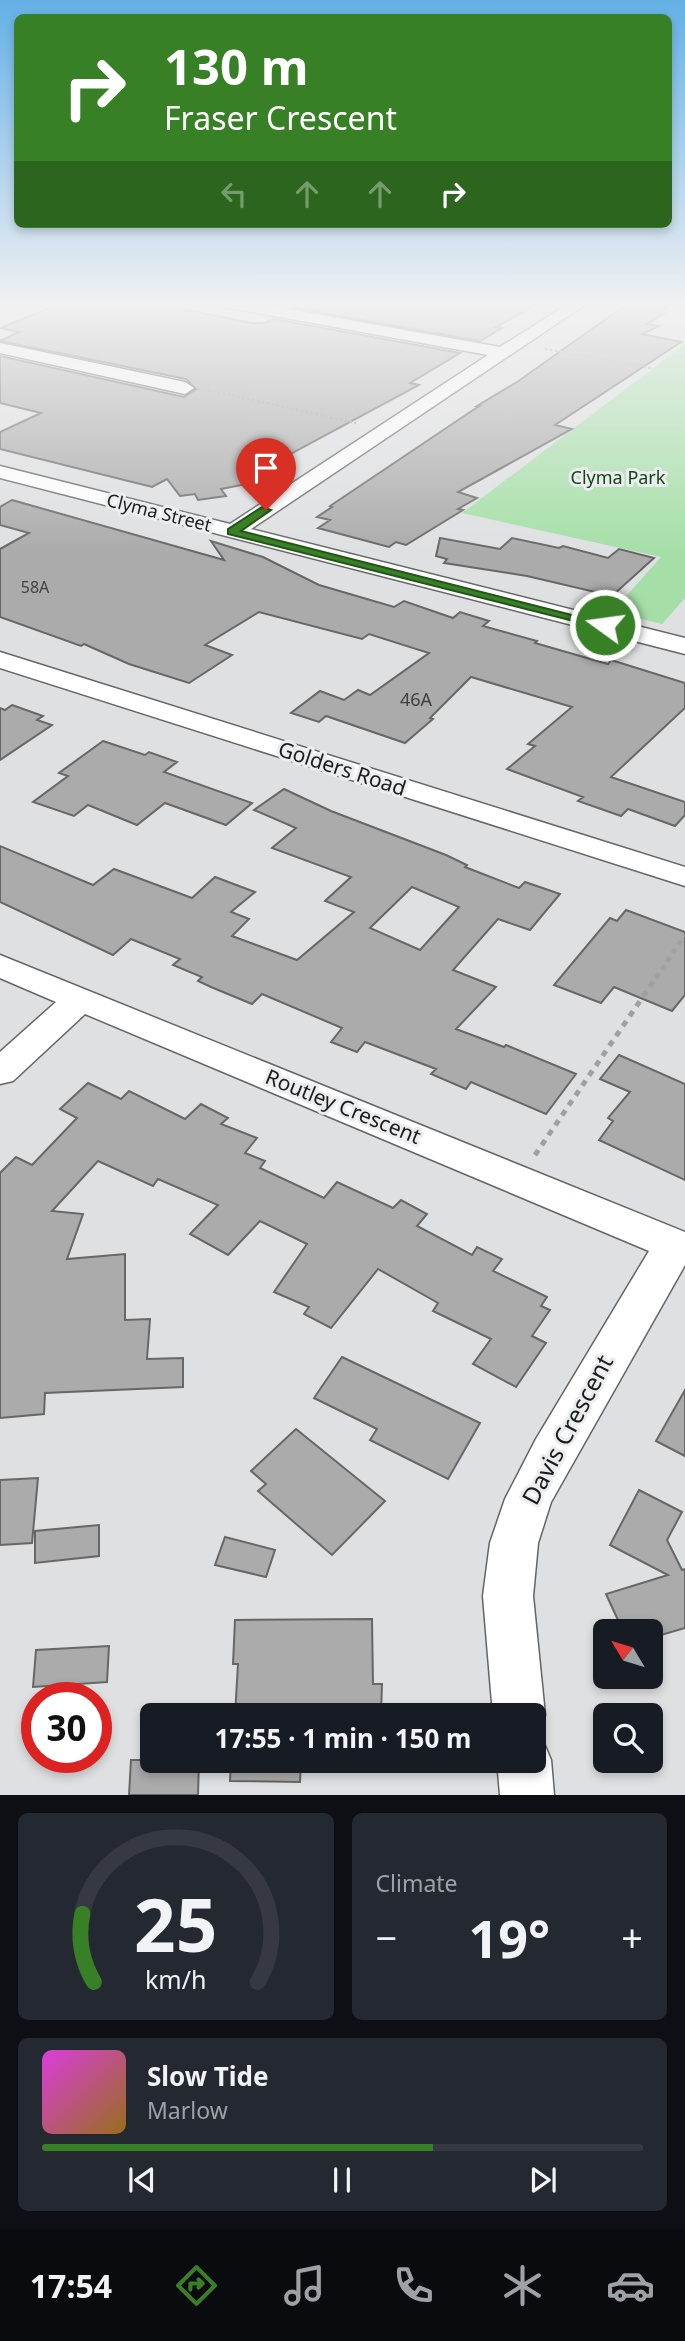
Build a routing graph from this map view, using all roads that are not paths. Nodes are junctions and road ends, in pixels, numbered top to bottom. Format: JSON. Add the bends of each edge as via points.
{"nodes":[{"id":1,"x":176,"y":386,"type":"edge"},
{"id":2,"x":455,"y":386,"type":"edge"},
{"id":3,"x":186,"y":388,"type":"road end"},
{"id":4,"x":0,"y":472,"type":"edge"},
{"id":5,"x":232,"y":532,"type":"junction"},
{"id":6,"x":685,"y":646,"type":"edge"},
{"id":7,"x":0,"y":660,"type":"edge"},
{"id":8,"x":685,"y":877,"type":"edge"},
{"id":9,"x":0,"y":966,"type":"edge"},
{"id":10,"x":79,"y":1000,"type":"junction"},
{"id":11,"x":0,"y":1072,"type":"edge"},
{"id":12,"x":679,"y":1246,"type":"edge"},
{"id":13,"x":518,"y":1703,"type":"edge"},
{"id":14,"x":525,"y":1773,"type":"edge"},
{"id":15,"x":527,"y":1795,"type":"edge"}],
"edges":[{"from":1,"to":3,"type":"street"},
{"from":2,"to":5,"type":"street"},
{"from":4,"to":5,"type":"street","name":"Clyma Street"},
{"from":5,"to":6,"type":"street","name":"Clyma Street"},
{"from":7,"to":8,"type":"street","name":"Golders Road"},
{"from":9,"to":10,"type":"street","name":"Routley Crescent"},
{"from":10,"to":11,"type":"street"},
{"from":10,"to":12,"type":"street","name":"Routley Crescent"},
{"from":12,"to":13,"type":"street","name":"Davis Crescent","via":[[528,1499],[514,1543],[508,1596]]},
{"from":14,"to":15,"type":"street"}]}
